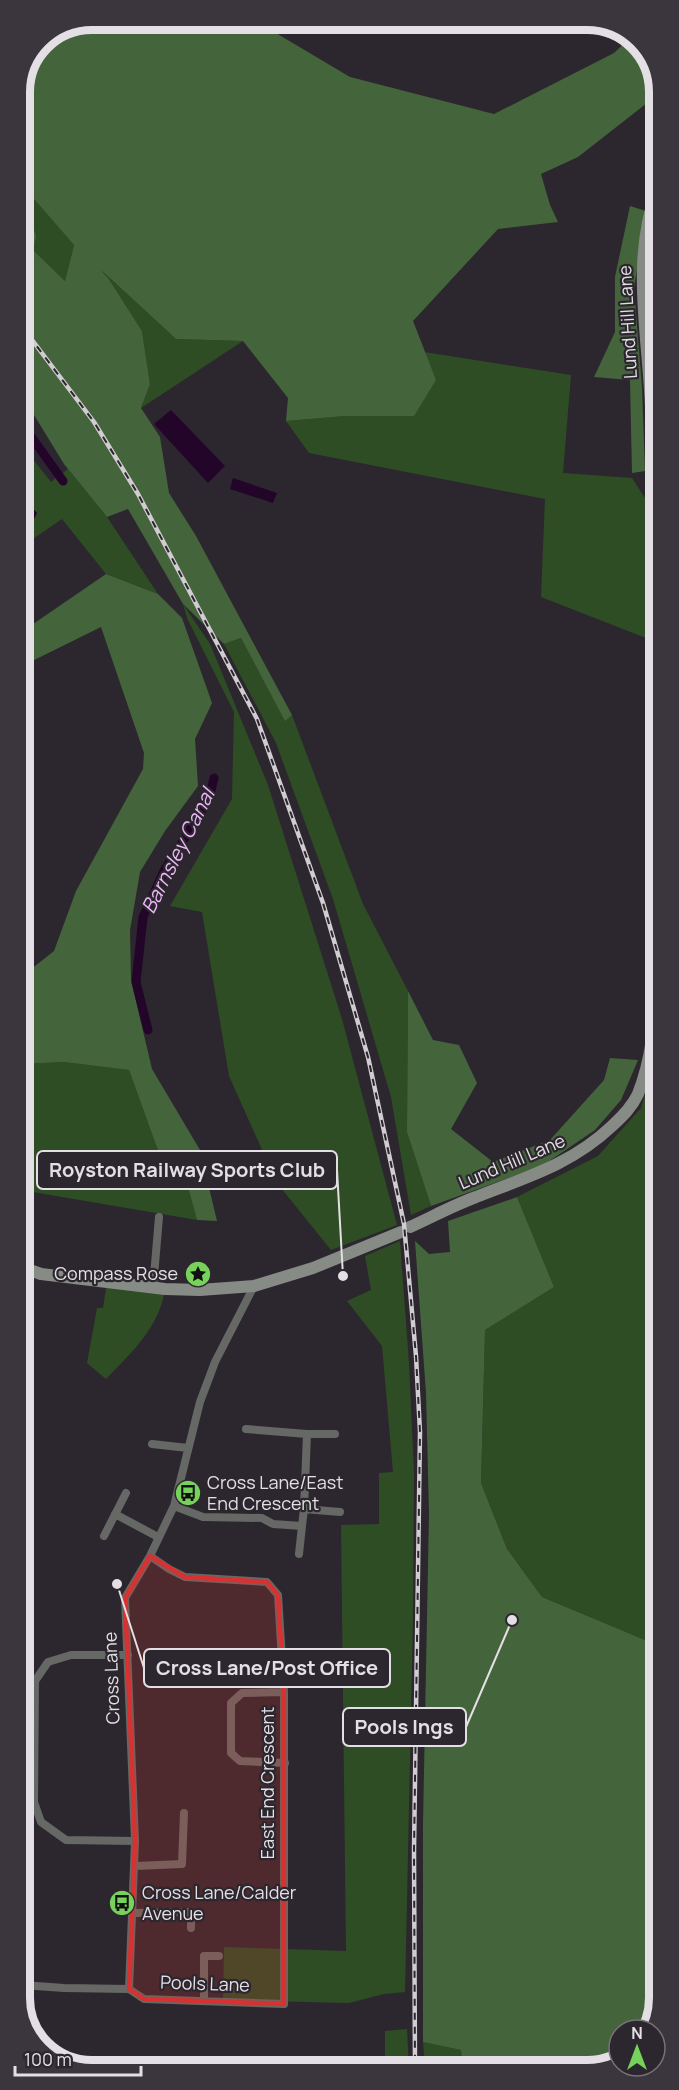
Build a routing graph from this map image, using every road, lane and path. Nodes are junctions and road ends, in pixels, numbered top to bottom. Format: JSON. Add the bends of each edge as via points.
{"nodes":[{"id":1,"x":649,"y":219,"type":"edge"},
{"id":2,"x":649,"y":381,"type":"edge"},
{"id":3,"x":649,"y":1056,"type":"edge"},
{"id":4,"x":159,"y":1217,"type":"dead end"},
{"id":5,"x":30,"y":1270,"type":"edge"},
{"id":6,"x":254,"y":1286,"type":"junction"},
{"id":7,"x":153,"y":1288,"type":"junction"},
{"id":8,"x":246,"y":1429,"type":"dead end"},
{"id":9,"x":307,"y":1434,"type":"junction"},
{"id":10,"x":335,"y":1434,"type":"dead end"},
{"id":11,"x":152,"y":1444,"type":"dead end"},
{"id":12,"x":188,"y":1448,"type":"junction"},
{"id":13,"x":126,"y":1493,"type":"dead end"},
{"id":14,"x":174,"y":1506,"type":"junction"},
{"id":15,"x":304,"y":1509,"type":"junction"},
{"id":16,"x":340,"y":1512,"type":"dead end"},
{"id":17,"x":115,"y":1514,"type":"junction"},
{"id":18,"x":302,"y":1526,"type":"junction"},
{"id":19,"x":104,"y":1536,"type":"dead end"},
{"id":20,"x":158,"y":1537,"type":"junction"},
{"id":21,"x":299,"y":1554,"type":"dead end"},
{"id":22,"x":150,"y":1556,"type":"junction"},
{"id":23,"x":128,"y":1655,"type":"junction"},
{"id":24,"x":284,"y":1692,"type":"junction"},
{"id":25,"x":285,"y":1763,"type":"junction"},
{"id":26,"x":184,"y":1813,"type":"dead end"},
{"id":27,"x":135,"y":1841,"type":"junction"},
{"id":28,"x":135,"y":1866,"type":"junction"},
{"id":29,"x":133,"y":1913,"type":"junction"},
{"id":30,"x":191,"y":1928,"type":"dead end"},
{"id":31,"x":219,"y":1956,"type":"dead end"},
{"id":32,"x":30,"y":1986,"type":"edge"},
{"id":33,"x":129,"y":1989,"type":"junction"},
{"id":34,"x":204,"y":2001,"type":"junction"},
{"id":35,"x":284,"y":2004,"type":"joint"}],
"edges":[{"from":1,"to":2,"type":"main road","name":"Lund Hill Lane","via":[[642,298]]},
{"from":3,"to":6,"type":"main road","name":"Lund Hill Lane","via":[[637,1096],[626,1113],[596,1142],[572,1158],[333,1261]]},
{"from":4,"to":7,"type":"street"},
{"from":5,"to":7,"type":"main road","name":"Lund Hill Lane"},
{"from":6,"to":7,"type":"main road","name":"Lund Hill Lane"},
{"from":6,"to":12,"type":"street","name":"Cross Lane","via":[[214,1362]]},
{"from":8,"to":9,"type":"street"},
{"from":9,"to":10,"type":"street"},
{"from":9,"to":15,"type":"street"},
{"from":11,"to":12,"type":"street"},
{"from":12,"to":14,"type":"street","name":"Cross Lane"},
{"from":13,"to":17,"type":"street"},
{"from":14,"to":18,"type":"street","via":[[203,1517],[262,1518],[273,1524]]},
{"from":14,"to":20,"type":"street","name":"Cross Lane"},
{"from":15,"to":16,"type":"street"},
{"from":15,"to":18,"type":"street"},
{"from":17,"to":19,"type":"street"},
{"from":17,"to":20,"type":"street"},
{"from":18,"to":21,"type":"street"},
{"from":20,"to":22,"type":"street","name":"Cross Lane"},
{"from":22,"to":23,"type":"street","name":"Cross Lane","via":[[125,1598]]},
{"from":22,"to":24,"type":"street","name":"East End Crescent","via":[[185,1576],[267,1582],[278,1594]]},
{"from":23,"to":27,"type":"street","name":"Cross Lane"},
{"from":23,"to":27,"type":"street","via":[[71,1655],[48,1662],[35,1681],[34,1802],[41,1822],[66,1840]]},
{"from":24,"to":25,"type":"street","name":"East End Crescent"},
{"from":24,"to":25,"type":"street","via":[[242,1694],[231,1703],[231,1752],[240,1761]]},
{"from":25,"to":35,"type":"street","name":"East End Crescent"},
{"from":26,"to":28,"type":"street","via":[[182,1864]]},
{"from":27,"to":28,"type":"street","name":"Cross Lane"},
{"from":28,"to":29,"type":"street","name":"Cross Lane"},
{"from":29,"to":30,"type":"street","via":[[191,1912]]},
{"from":29,"to":33,"type":"street","name":"Cross Lane"},
{"from":31,"to":34,"type":"street","via":[[204,1956]]},
{"from":32,"to":33,"type":"street"},
{"from":33,"to":34,"type":"street","name":"Pools Lane","via":[[144,1999]]},
{"from":34,"to":35,"type":"street","name":"Pools Lane"}]}
